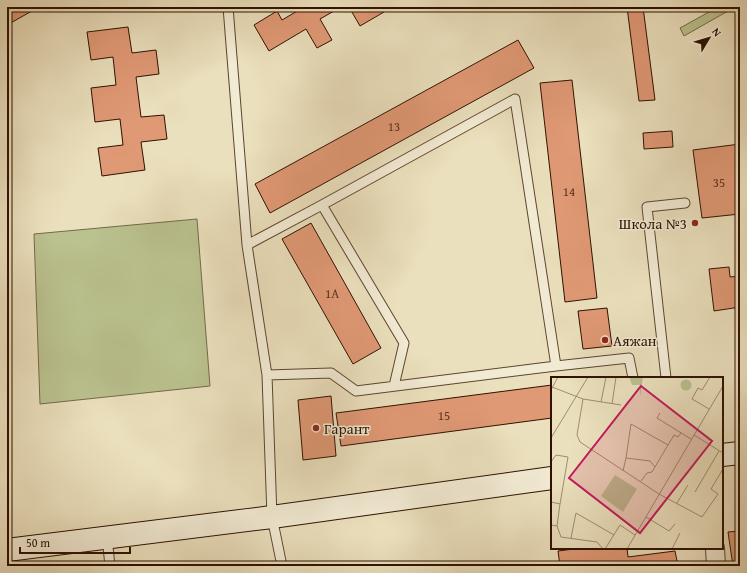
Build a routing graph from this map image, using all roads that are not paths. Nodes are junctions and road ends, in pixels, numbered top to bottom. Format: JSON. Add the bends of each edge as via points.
{"nodes":[{"id":1,"x":228,"y":7,"type":"edge"},
{"id":2,"x":685,"y":203,"type":"dead end"},
{"id":3,"x":322,"y":205,"type":"junction"},
{"id":4,"x":247,"y":245,"type":"junction"},
{"id":5,"x":556,"y":366,"type":"junction"},
{"id":6,"x":266,"y":375,"type":"junction"},
{"id":7,"x":632,"y":377,"type":"edge"},
{"id":8,"x":666,"y":377,"type":"edge"},
{"id":9,"x":394,"y":386,"type":"junction"},
{"id":10,"x":740,"y":453,"type":"edge"},
{"id":11,"x":723,"y":455,"type":"edge"},
{"id":12,"x":551,"y":478,"type":"edge"},
{"id":13,"x":272,"y":517,"type":"junction"},
{"id":14,"x":107,"y":537,"type":"junction"},
{"id":15,"x":714,"y":549,"type":"edge"},
{"id":16,"x":7,"y":550,"type":"edge"},
{"id":17,"x":110,"y":566,"type":"edge"},
{"id":18,"x":282,"y":566,"type":"edge"},
{"id":19,"x":716,"y":566,"type":"edge"}],
"edges":[{"from":1,"to":4,"type":"lane"},
{"from":2,"to":8,"type":"lane","via":[[647,208]]},
{"from":3,"to":4,"type":"lane"},
{"from":3,"to":5,"type":"lane","via":[[515,99]]},
{"from":3,"to":9,"type":"lane","via":[[404,343]]},
{"from":4,"to":6,"type":"lane"},
{"from":5,"to":7,"type":"lane","via":[[629,358]]},
{"from":5,"to":9,"type":"lane"},
{"from":6,"to":9,"type":"lane","via":[[331,373],[356,391]]},
{"from":6,"to":13,"type":"lane"},
{"from":10,"to":11,"type":"street"},
{"from":12,"to":13,"type":"street"},
{"from":13,"to":14,"type":"street"},
{"from":13,"to":18,"type":"lane"},
{"from":14,"to":16,"type":"street"},
{"from":14,"to":17,"type":"lane"},
{"from":15,"to":19,"type":"street"}]}
